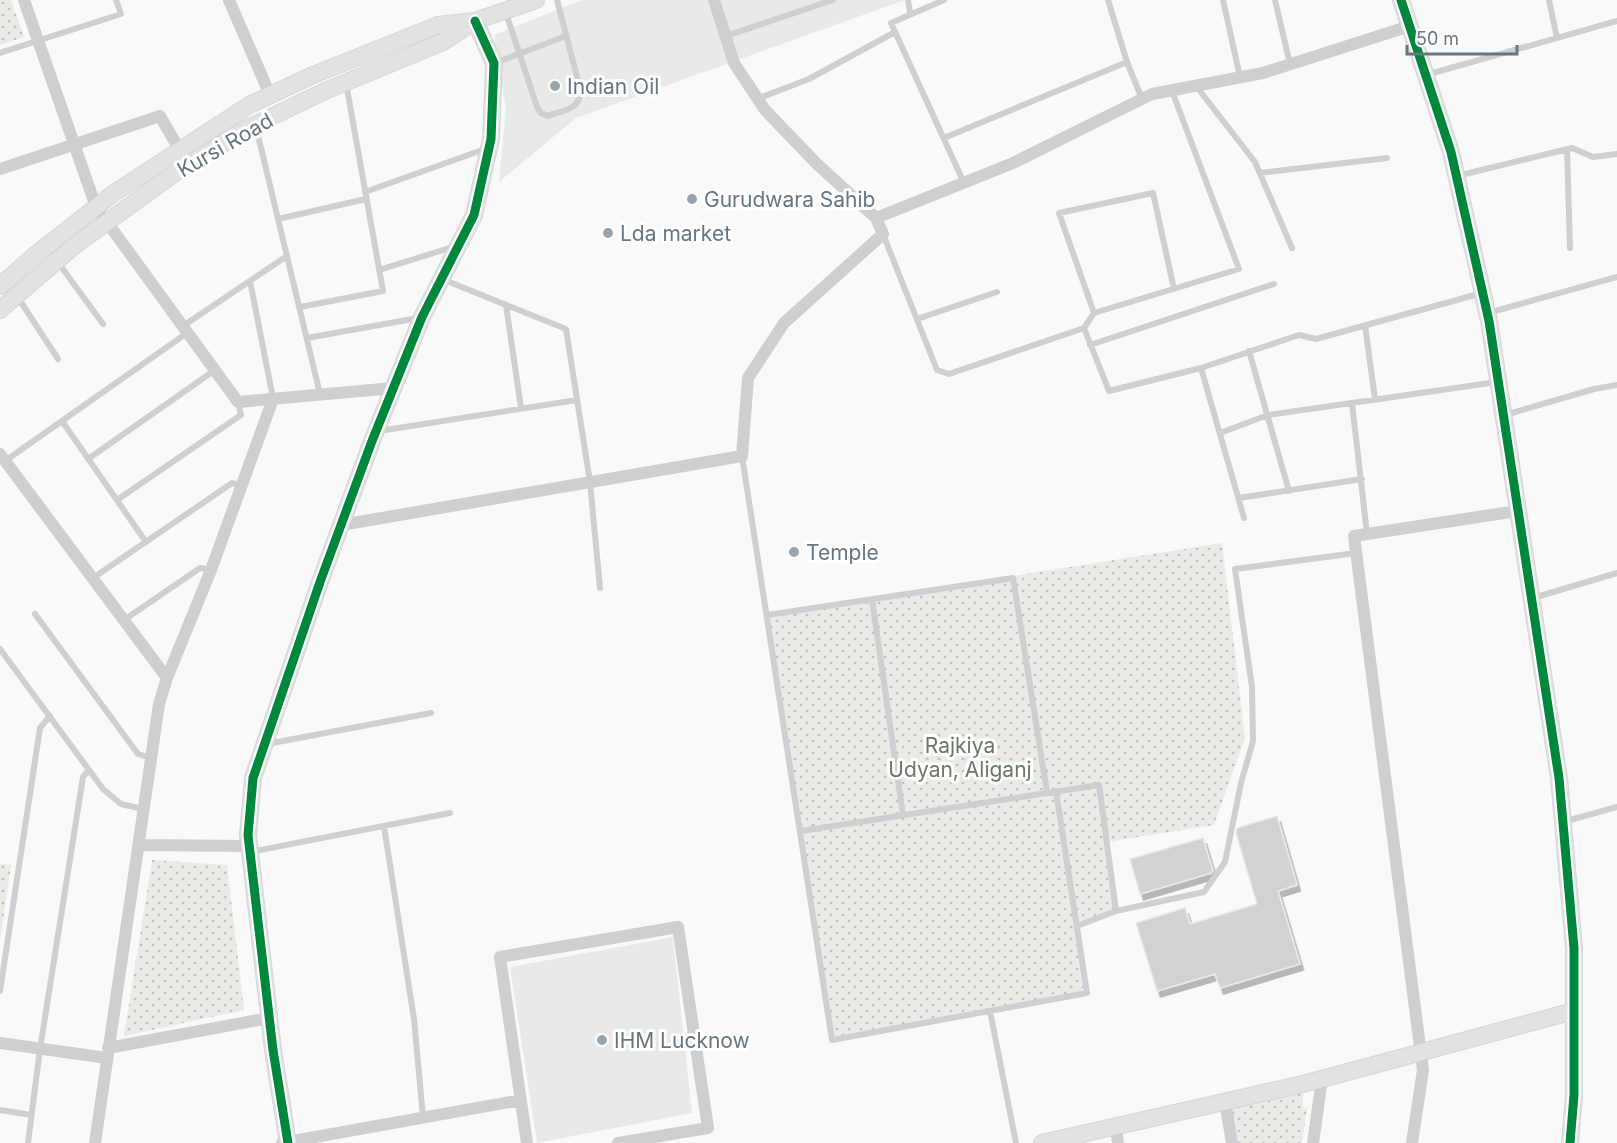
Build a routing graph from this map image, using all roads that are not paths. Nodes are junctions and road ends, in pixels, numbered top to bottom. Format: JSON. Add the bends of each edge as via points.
{"nodes":[{"id":1,"x":24,"y":0,"type":"edge"},
{"id":2,"x":116,"y":0,"type":"edge"},
{"id":3,"x":229,"y":0,"type":"edge"},
{"id":4,"x":536,"y":0,"type":"edge"},
{"id":5,"x":557,"y":0,"type":"edge"},
{"id":6,"x":714,"y":0,"type":"edge"},
{"id":7,"x":833,"y":0,"type":"edge"},
{"id":8,"x":908,"y":0,"type":"edge"},
{"id":9,"x":944,"y":0,"type":"edge"},
{"id":10,"x":1108,"y":0,"type":"edge"},
{"id":11,"x":1224,"y":0,"type":"edge"},
{"id":12,"x":1275,"y":0,"type":"edge"},
{"id":13,"x":1401,"y":0,"type":"edge"},
{"id":14,"x":1549,"y":0,"type":"edge"},
{"id":15,"x":505,"y":10,"type":"junction"},
{"id":16,"x":910,"y":13,"type":"junction"},
{"id":17,"x":475,"y":21,"type":"junction"},
{"id":18,"x":1617,"y":21,"type":"edge"},
{"id":19,"x":1410,"y":26,"type":"junction"},
{"id":20,"x":895,"y":32,"type":"junction"},
{"id":21,"x":567,"y":36,"type":"junction"},
{"id":22,"x":725,"y":36,"type":"junction"},
{"id":23,"x":1557,"y":38,"type":"junction"},
{"id":24,"x":38,"y":40,"type":"junction"},
{"id":25,"x":0,"y":53,"type":"edge"},
{"id":26,"x":520,"y":54,"type":"junction"},
{"id":27,"x":1127,"y":62,"type":"junction"},
{"id":28,"x":494,"y":63,"type":"junction"},
{"id":29,"x":1290,"y":64,"type":"junction"},
{"id":30,"x":1426,"y":75,"type":"junction"},
{"id":31,"x":1240,"y":77,"type":"junction"},
{"id":32,"x":346,"y":82,"type":"junction"},
{"id":33,"x":1196,"y":85,"type":"junction"},
{"id":34,"x":1172,"y":90,"type":"junction"},
{"id":35,"x":270,"y":95,"type":"junction"},
{"id":36,"x":757,"y":99,"type":"junction"},
{"id":37,"x":1142,"y":99,"type":"junction"},
{"id":38,"x":255,"y":124,"type":"junction"},
{"id":39,"x":944,"y":138,"type":"junction"},
{"id":40,"x":74,"y":145,"type":"junction"},
{"id":41,"x":489,"y":148,"type":"junction"},
{"id":42,"x":179,"y":149,"type":"junction"},
{"id":43,"x":1567,"y":149,"type":"junction"},
{"id":44,"x":1617,"y":154,"type":"edge"},
{"id":45,"x":1387,"y":158,"type":"dead end"},
{"id":46,"x":0,"y":169,"type":"edge"},
{"id":47,"x":1260,"y":173,"type":"junction"},
{"id":48,"x":1456,"y":176,"type":"junction"},
{"id":49,"x":964,"y":183,"type":"junction"},
{"id":50,"x":365,"y":196,"type":"junction"},
{"id":51,"x":96,"y":207,"type":"junction"},
{"id":52,"x":876,"y":218,"type":"junction"},
{"id":53,"x":278,"y":219,"type":"junction"},
{"id":54,"x":107,"y":222,"type":"junction"},
{"id":55,"x":883,"y":234,"type":"junction"},
{"id":56,"x":459,"y":245,"type":"junction"},
{"id":57,"x":1292,"y":248,"type":"dead end"},
{"id":58,"x":1570,"y":248,"type":"dead end"},
{"id":59,"x":287,"y":256,"type":"junction"},
{"id":60,"x":57,"y":261,"type":"junction"},
{"id":61,"x":379,"y":270,"type":"junction"},
{"id":62,"x":1617,"y":277,"type":"edge"},
{"id":63,"x":442,"y":279,"type":"junction"},
{"id":64,"x":250,"y":281,"type":"junction"},
{"id":65,"x":1274,"y":284,"type":"dead end"},
{"id":66,"x":0,"y":286,"type":"edge"},
{"id":67,"x":1174,"y":289,"type":"junction"},
{"id":68,"x":996,"y":292,"type":"dead end"},
{"id":69,"x":1482,"y":292,"type":"junction"},
{"id":70,"x":17,"y":296,"type":"junction"},
{"id":71,"x":506,"y":305,"type":"junction"},
{"id":72,"x":300,"y":307,"type":"junction"},
{"id":73,"x":0,"y":310,"type":"edge"},
{"id":74,"x":1094,"y":313,"type":"junction"},
{"id":75,"x":1487,"y":314,"type":"junction"},
{"id":76,"x":422,"y":317,"type":"junction"},
{"id":77,"x":917,"y":319,"type":"junction"},
{"id":78,"x":103,"y":324,"type":"dead end"},
{"id":79,"x":1365,"y":325,"type":"junction"},
{"id":80,"x":1084,"y":328,"type":"junction"},
{"id":81,"x":185,"y":330,"type":"junction"},
{"id":82,"x":307,"y":338,"type":"junction"},
{"id":83,"x":1090,"y":345,"type":"junction"},
{"id":84,"x":1249,"y":351,"type":"junction"},
{"id":85,"x":58,"y":359,"type":"dead end"},
{"id":86,"x":1201,"y":368,"type":"junction"},
{"id":87,"x":215,"y":370,"type":"junction"},
{"id":88,"x":1497,"y":382,"type":"junction"},
{"id":89,"x":1617,"y":386,"type":"edge"},
{"id":90,"x":394,"y":388,"type":"junction"},
{"id":91,"x":320,"y":394,"type":"junction"},
{"id":92,"x":273,"y":399,"type":"junction"},
{"id":93,"x":1375,"y":399,"type":"junction"},
{"id":94,"x":577,"y":400,"type":"junction"},
{"id":95,"x":238,"y":402,"type":"junction"},
{"id":96,"x":1352,"y":403,"type":"junction"},
{"id":97,"x":521,"y":408,"type":"junction"},
{"id":98,"x":1268,"y":415,"type":"junction"},
{"id":99,"x":1502,"y":416,"type":"junction"},
{"id":100,"x":62,"y":421,"type":"junction"},
{"id":101,"x":376,"y":431,"type":"junction"},
{"id":102,"x":1220,"y":433,"type":"junction"},
{"id":103,"x":742,"y":456,"type":"junction"},
{"id":104,"x":3,"y":457,"type":"edge"},
{"id":105,"x":88,"y":459,"type":"junction"},
{"id":106,"x":1362,"y":479,"type":"junction"},
{"id":107,"x":590,"y":482,"type":"junction"},
{"id":108,"x":242,"y":486,"type":"junction"},
{"id":109,"x":1289,"y":491,"type":"junction"},
{"id":110,"x":1239,"y":498,"type":"junction"},
{"id":111,"x":117,"y":500,"type":"junction"},
{"id":112,"x":1516,"y":511,"type":"junction"},
{"id":113,"x":1244,"y":518,"type":"dead end"},
{"id":114,"x":341,"y":525,"type":"junction"},
{"id":115,"x":1367,"y":534,"type":"junction"},
{"id":116,"x":146,"y":542,"type":"junction"},
{"id":117,"x":1356,"y":554,"type":"junction"},
{"id":118,"x":211,"y":570,"type":"junction"},
{"id":119,"x":1617,"y":573,"type":"edge"},
{"id":120,"x":93,"y":579,"type":"junction"},
{"id":121,"x":600,"y":588,"type":"dead end"},
{"id":122,"x":1530,"y":598,"type":"junction"},
{"id":123,"x":872,"y":599,"type":"junction"},
{"id":124,"x":35,"y":614,"type":"dead end"},
{"id":125,"x":767,"y":615,"type":"junction"},
{"id":126,"x":124,"y":620,"type":"junction"},
{"id":127,"x":0,"y":649,"type":"edge"},
{"id":128,"x":167,"y":678,"type":"junction"},
{"id":129,"x":431,"y":713,"type":"dead end"},
{"id":130,"x":50,"y":716,"type":"junction"},
{"id":131,"x":264,"y":745,"type":"junction"},
{"id":132,"x":151,"y":758,"type":"junction"},
{"id":133,"x":89,"y":770,"type":"junction"},
{"id":134,"x":1056,"y":791,"type":"junction"},
{"id":135,"x":1047,"y":792,"type":"junction"},
{"id":136,"x":1617,"y":807,"type":"edge"},
{"id":137,"x":143,"y":809,"type":"junction"},
{"id":138,"x":450,"y":813,"type":"dead end"},
{"id":139,"x":903,"y":815,"type":"junction"},
{"id":140,"x":1563,"y":823,"type":"junction"},
{"id":141,"x":384,"y":826,"type":"junction"},
{"id":142,"x":801,"y":831,"type":"junction"},
{"id":143,"x":138,"y":845,"type":"junction"},
{"id":144,"x":249,"y":849,"type":"junction"},
{"id":145,"x":1116,"y":911,"type":"junction"},
{"id":146,"x":1077,"y":926,"type":"junction"},
{"id":147,"x":0,"y":991,"type":"edge"},
{"id":148,"x":990,"y":1011,"type":"junction"},
{"id":149,"x":1574,"y":1011,"type":"junction"},
{"id":150,"x":269,"y":1018,"type":"junction"},
{"id":151,"x":0,"y":1043,"type":"edge"},
{"id":152,"x":40,"y":1049,"type":"junction"},
{"id":153,"x":1420,"y":1052,"type":"junction"},
{"id":154,"x":108,"y":1053,"type":"junction"},
{"id":155,"x":1322,"y":1079,"type":"junction"},
{"id":156,"x":521,"y":1100,"type":"junction"},
{"id":157,"x":1225,"y":1102,"type":"junction"},
{"id":158,"x":0,"y":1110,"type":"edge"},
{"id":159,"x":31,"y":1115,"type":"junction"},
{"id":160,"x":423,"y":1117,"type":"junction"},
{"id":161,"x":1117,"y":1135,"type":"edge"},
{"id":162,"x":28,"y":1143,"type":"edge"},
{"id":163,"x":95,"y":1143,"type":"edge"},
{"id":164,"x":285,"y":1143,"type":"edge"},
{"id":165,"x":527,"y":1143,"type":"edge"},
{"id":166,"x":618,"y":1143,"type":"edge"},
{"id":167,"x":1016,"y":1143,"type":"edge"},
{"id":168,"x":1042,"y":1143,"type":"edge"},
{"id":169,"x":1232,"y":1143,"type":"edge"},
{"id":170,"x":1313,"y":1143,"type":"edge"},
{"id":171,"x":1412,"y":1143,"type":"edge"},
{"id":172,"x":1570,"y":1143,"type":"edge"}],
"edges":[{"from":1,"to":24,"type":"street"},
{"from":2,"to":24,"type":"lane","via":[[121,14]]},
{"from":3,"to":35,"type":"street"},
{"from":4,"to":15,"type":"street","name":"Kursi Road"},
{"from":5,"to":21,"type":"lane"},
{"from":6,"to":22,"type":"street"},
{"from":7,"to":22,"type":"lane"},
{"from":8,"to":16,"type":"lane"},
{"from":9,"to":16,"type":"lane"},
{"from":10,"to":27,"type":"lane"},
{"from":11,"to":31,"type":"lane"},
{"from":12,"to":29,"type":"lane"},
{"from":13,"to":19,"type":"street"},
{"from":14,"to":23,"type":"lane"},
{"from":15,"to":17,"type":"street","name":"Kursi Road"},
{"from":15,"to":26,"type":"lane"},
{"from":16,"to":20,"type":"lane","via":[[891,22]]},
{"from":17,"to":28,"type":"street"},
{"from":17,"to":32,"type":"street","name":"Kursi Road","via":[[443,42]]},
{"from":17,"to":35,"type":"street","name":"Kursi Road","via":[[438,25]]},
{"from":18,"to":23,"type":"lane"},
{"from":19,"to":29,"type":"street"},
{"from":19,"to":30,"type":"street"},
{"from":20,"to":36,"type":"lane","via":[[809,79]]},
{"from":20,"to":39,"type":"lane"},
{"from":21,"to":26,"type":"lane"},
{"from":21,"to":26,"type":"lane","via":[[581,92],[576,106],[548,116],[541,113]]},
{"from":22,"to":36,"type":"street","via":[[734,63]]},
{"from":23,"to":30,"type":"lane"},
{"from":24,"to":25,"type":"lane"},
{"from":24,"to":40,"type":"street"},
{"from":26,"to":28,"type":"lane"},
{"from":27,"to":37,"type":"lane"},
{"from":27,"to":39,"type":"lane"},
{"from":28,"to":41,"type":"street"},
{"from":29,"to":31,"type":"street"},
{"from":30,"to":48,"type":"street"},
{"from":31,"to":33,"type":"street"},
{"from":32,"to":38,"type":"street","name":"Kursi Road"},
{"from":32,"to":50,"type":"lane"},
{"from":33,"to":34,"type":"street"},
{"from":33,"to":47,"type":"lane"},
{"from":34,"to":37,"type":"street"},
{"from":34,"to":67,"type":"lane","via":[[1239,269]]},
{"from":35,"to":42,"type":"street","name":"Kursi Road"},
{"from":36,"to":52,"type":"street","via":[[816,163]]},
{"from":37,"to":49,"type":"street"},
{"from":38,"to":53,"type":"lane"},
{"from":38,"to":54,"type":"street","name":"Kursi Road","via":[[175,173]]},
{"from":39,"to":49,"type":"lane"},
{"from":40,"to":42,"type":"street","via":[[160,116]]},
{"from":40,"to":46,"type":"street"},
{"from":40,"to":51,"type":"street"},
{"from":41,"to":50,"type":"lane"},
{"from":41,"to":56,"type":"street","via":[[474,214]]},
{"from":42,"to":51,"type":"street","name":"Kursi Road"},
{"from":43,"to":44,"type":"lane","via":[[1593,157]]},
{"from":43,"to":48,"type":"lane"},
{"from":43,"to":58,"type":"lane"},
{"from":45,"to":47,"type":"lane"},
{"from":47,"to":57,"type":"lane"},
{"from":48,"to":69,"type":"street"},
{"from":49,"to":52,"type":"street"},
{"from":50,"to":53,"type":"lane"},
{"from":50,"to":61,"type":"lane"},
{"from":51,"to":54,"type":"street"},
{"from":51,"to":66,"type":"street","name":"Kursi Road"},
{"from":52,"to":55,"type":"street"},
{"from":53,"to":59,"type":"lane"},
{"from":54,"to":60,"type":"street","name":"Kursi Road"},
{"from":54,"to":81,"type":"street"},
{"from":55,"to":77,"type":"lane"},
{"from":55,"to":103,"type":"street","via":[[784,323],[748,378]]},
{"from":56,"to":61,"type":"lane"},
{"from":56,"to":63,"type":"street"},
{"from":59,"to":64,"type":"lane"},
{"from":59,"to":72,"type":"lane"},
{"from":60,"to":70,"type":"street","name":"Kursi Road"},
{"from":60,"to":78,"type":"lane"},
{"from":61,"to":72,"type":"lane","via":[[383,291]]},
{"from":62,"to":75,"type":"lane"},
{"from":63,"to":71,"type":"lane"},
{"from":63,"to":76,"type":"street"},
{"from":64,"to":81,"type":"lane"},
{"from":64,"to":92,"type":"lane"},
{"from":65,"to":83,"type":"lane"},
{"from":67,"to":74,"type":"lane"},
{"from":67,"to":74,"type":"lane","via":[[1154,193],[1059,213]]},
{"from":68,"to":77,"type":"lane"},
{"from":69,"to":75,"type":"street"},
{"from":69,"to":79,"type":"lane"},
{"from":70,"to":73,"type":"street","name":"Kursi Road"},
{"from":70,"to":85,"type":"lane"},
{"from":71,"to":94,"type":"lane","via":[[566,329]]},
{"from":71,"to":97,"type":"lane"},
{"from":72,"to":82,"type":"lane"},
{"from":74,"to":80,"type":"lane"},
{"from":75,"to":88,"type":"street"},
{"from":76,"to":82,"type":"lane"},
{"from":76,"to":90,"type":"street"},
{"from":77,"to":80,"type":"lane","via":[[937,370],[949,374]]},
{"from":79,"to":84,"type":"lane","via":[[1316,339],[1299,335]]},
{"from":79,"to":93,"type":"lane"},
{"from":80,"to":83,"type":"lane"},
{"from":81,"to":87,"type":"street"},
{"from":81,"to":100,"type":"lane"},
{"from":82,"to":91,"type":"lane"},
{"from":83,"to":86,"type":"lane","via":[[1109,391]]},
{"from":84,"to":86,"type":"lane"},
{"from":84,"to":98,"type":"lane"},
{"from":86,"to":102,"type":"lane"},
{"from":87,"to":95,"type":"street"},
{"from":87,"to":105,"type":"lane"},
{"from":88,"to":93,"type":"lane"},
{"from":88,"to":99,"type":"street"},
{"from":89,"to":99,"type":"lane"},
{"from":90,"to":91,"type":"street"},
{"from":90,"to":101,"type":"street"},
{"from":91,"to":92,"type":"street"},
{"from":92,"to":95,"type":"street"},
{"from":92,"to":108,"type":"street"},
{"from":93,"to":96,"type":"lane"},
{"from":94,"to":97,"type":"lane"},
{"from":94,"to":107,"type":"lane"},
{"from":95,"to":111,"type":"lane","via":[[241,415]]},
{"from":96,"to":98,"type":"lane"},
{"from":96,"to":106,"type":"lane"},
{"from":97,"to":101,"type":"lane"},
{"from":98,"to":102,"type":"lane"},
{"from":98,"to":109,"type":"lane"},
{"from":99,"to":112,"type":"street"},
{"from":100,"to":104,"type":"lane"},
{"from":100,"to":105,"type":"lane"},
{"from":101,"to":114,"type":"street"},
{"from":102,"to":110,"type":"lane"},
{"from":103,"to":107,"type":"street"},
{"from":103,"to":125,"type":"lane"},
{"from":104,"to":120,"type":"street"},
{"from":105,"to":111,"type":"lane"},
{"from":106,"to":109,"type":"lane"},
{"from":106,"to":115,"type":"lane"},
{"from":107,"to":114,"type":"street"},
{"from":107,"to":121,"type":"lane"},
{"from":108,"to":116,"type":"lane","via":[[232,483]]},
{"from":108,"to":118,"type":"street"},
{"from":109,"to":110,"type":"lane"},
{"from":110,"to":113,"type":"lane"},
{"from":111,"to":116,"type":"lane"},
{"from":112,"to":115,"type":"street"},
{"from":112,"to":122,"type":"street"},
{"from":114,"to":131,"type":"street"},
{"from":115,"to":117,"type":"street","via":[[1354,536]]},
{"from":116,"to":120,"type":"lane"},
{"from":117,"to":145,"type":"lane","via":[[1235,569],[1252,687],[1253,741],[1225,862],[1204,892]]},
{"from":117,"to":153,"type":"street"},
{"from":118,"to":126,"type":"lane","via":[[200,568]]},
{"from":118,"to":128,"type":"street"},
{"from":119,"to":122,"type":"lane"},
{"from":120,"to":126,"type":"street"},
{"from":122,"to":140,"type":"street"},
{"from":123,"to":125,"type":"lane"},
{"from":123,"to":135,"type":"lane","via":[[1013,578]]},
{"from":123,"to":139,"type":"lane"},
{"from":124,"to":132,"type":"lane","via":[[138,754]]},
{"from":125,"to":142,"type":"lane"},
{"from":126,"to":128,"type":"street"},
{"from":127,"to":130,"type":"lane"},
{"from":128,"to":132,"type":"street"},
{"from":129,"to":131,"type":"lane"},
{"from":130,"to":133,"type":"lane"},
{"from":130,"to":147,"type":"lane","via":[[40,728]]},
{"from":131,"to":144,"type":"street","via":[[253,778]]},
{"from":132,"to":137,"type":"street"},
{"from":133,"to":137,"type":"lane","via":[[121,804]]},
{"from":133,"to":152,"type":"lane","via":[[83,777]]},
{"from":134,"to":135,"type":"lane"},
{"from":134,"to":145,"type":"lane","via":[[1099,785]]},
{"from":134,"to":146,"type":"lane"},
{"from":135,"to":139,"type":"lane"},
{"from":136,"to":140,"type":"lane"},
{"from":137,"to":143,"type":"street"},
{"from":138,"to":141,"type":"lane"},
{"from":139,"to":142,"type":"lane"},
{"from":140,"to":149,"type":"street","via":[[1574,948]]},
{"from":141,"to":144,"type":"lane"},
{"from":141,"to":160,"type":"lane","via":[[414,1019]]},
{"from":142,"to":148,"type":"lane","via":[[832,1040]]},
{"from":143,"to":144,"type":"street"},
{"from":143,"to":154,"type":"street"},
{"from":144,"to":150,"type":"street"},
{"from":145,"to":146,"type":"lane"},
{"from":146,"to":148,"type":"lane","via":[[1087,993]]},
{"from":148,"to":167,"type":"lane"},
{"from":149,"to":153,"type":"street"},
{"from":149,"to":172,"type":"street"},
{"from":150,"to":154,"type":"street"},
{"from":150,"to":164,"type":"street"},
{"from":151,"to":152,"type":"street"},
{"from":152,"to":154,"type":"street"},
{"from":152,"to":159,"type":"lane"},
{"from":153,"to":155,"type":"street"},
{"from":153,"to":171,"type":"street","via":[[1423,1070]]},
{"from":154,"to":163,"type":"street"},
{"from":155,"to":157,"type":"street"},
{"from":155,"to":170,"type":"street"},
{"from":156,"to":160,"type":"street"},
{"from":156,"to":165,"type":"street"},
{"from":156,"to":166,"type":"street","via":[[500,957],[678,927],[708,1128]]},
{"from":157,"to":161,"type":"street"},
{"from":157,"to":169,"type":"street"},
{"from":158,"to":159,"type":"lane"},
{"from":159,"to":162,"type":"lane"},
{"from":160,"to":164,"type":"street"},
{"from":161,"to":168,"type":"street"}]}
